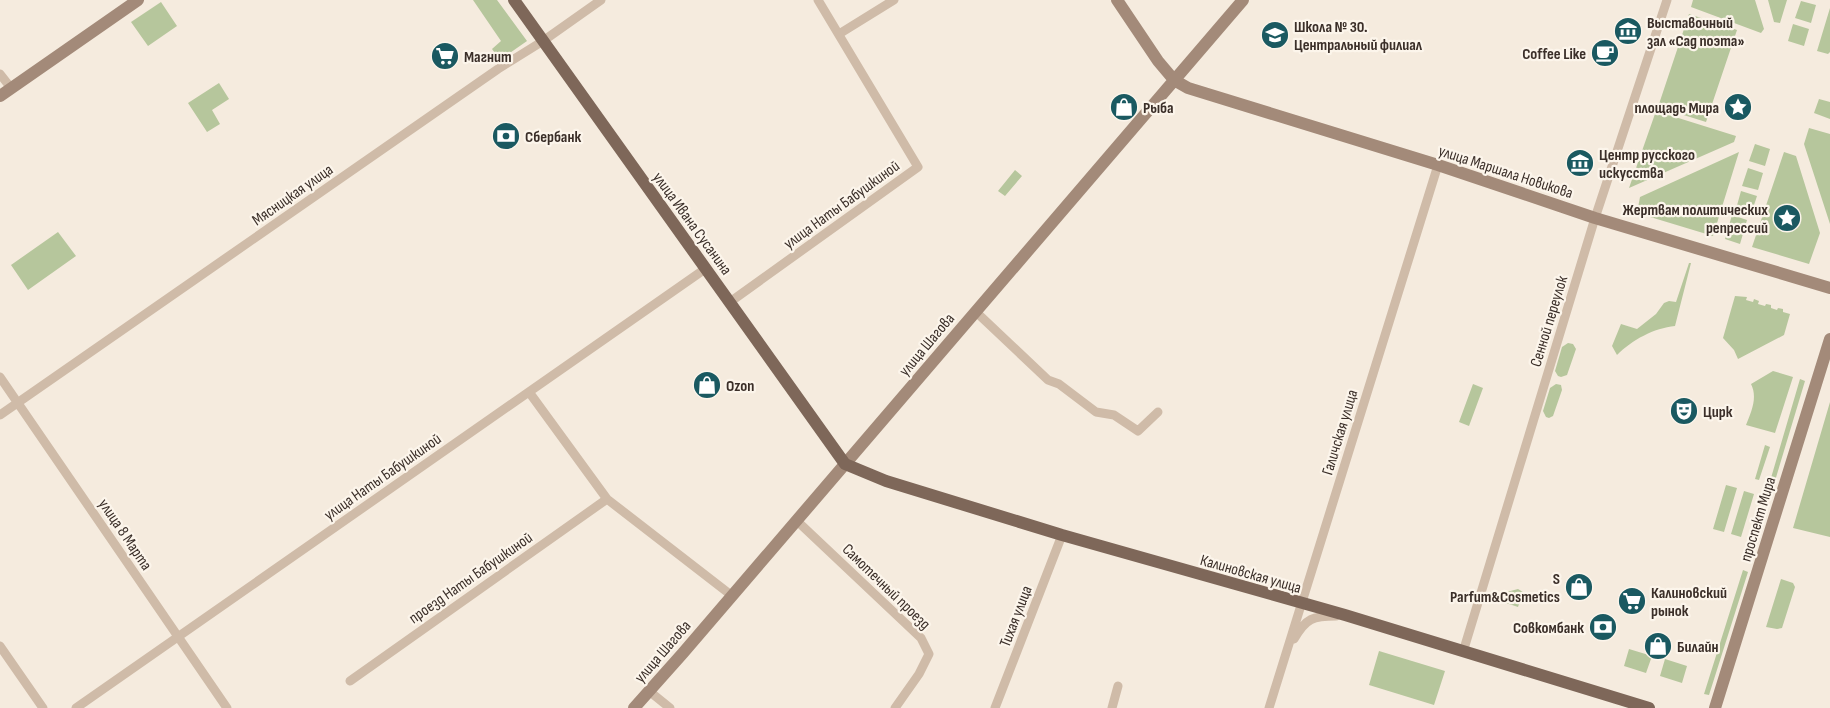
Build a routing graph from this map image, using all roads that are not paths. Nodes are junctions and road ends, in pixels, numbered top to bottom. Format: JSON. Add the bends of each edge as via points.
{"nodes":[{"id":1,"x":138,"y":0,"type":"edge"},
{"id":2,"x":514,"y":0,"type":"edge"},
{"id":3,"x":601,"y":0,"type":"edge"},
{"id":4,"x":818,"y":0,"type":"edge"},
{"id":5,"x":894,"y":0,"type":"edge"},
{"id":6,"x":1117,"y":0,"type":"edge"},
{"id":7,"x":1243,"y":0,"type":"edge"},
{"id":8,"x":1667,"y":0,"type":"edge"},
{"id":9,"x":839,"y":34,"type":"junction"},
{"id":10,"x":543,"y":41,"type":"junction"},
{"id":11,"x":0,"y":74,"type":"edge"},
{"id":12,"x":1174,"y":80,"type":"junction"},
{"id":13,"x":5,"y":92,"type":"edge"},
{"id":14,"x":1438,"y":165,"type":"junction"},
{"id":15,"x":1595,"y":218,"type":"junction"},
{"id":16,"x":706,"y":269,"type":"junction"},
{"id":17,"x":1830,"y":288,"type":"edge"},
{"id":18,"x":730,"y":302,"type":"junction"},
{"id":19,"x":975,"y":311,"type":"junction"},
{"id":20,"x":1830,"y":339,"type":"edge"},
{"id":21,"x":0,"y":376,"type":"edge"},
{"id":22,"x":528,"y":392,"type":"junction"},
{"id":23,"x":18,"y":402,"type":"junction"},
{"id":24,"x":1158,"y":412,"type":"dead end"},
{"id":25,"x":0,"y":415,"type":"edge"},
{"id":26,"x":845,"y":464,"type":"junction"},
{"id":27,"x":607,"y":498,"type":"junction"},
{"id":28,"x":796,"y":520,"type":"junction"},
{"id":29,"x":1062,"y":535,"type":"junction"},
{"id":30,"x":732,"y":595,"type":"junction"},
{"id":31,"x":1301,"y":604,"type":"junction"},
{"id":32,"x":1345,"y":615,"type":"junction"},
{"id":33,"x":178,"y":637,"type":"junction"},
{"id":34,"x":0,"y":646,"type":"edge"},
{"id":35,"x":1287,"y":652,"type":"junction"},
{"id":36,"x":1463,"y":652,"type":"junction"},
{"id":37,"x":350,"y":681,"type":"dead end"},
{"id":38,"x":1118,"y":686,"type":"dead end"},
{"id":39,"x":649,"y":690,"type":"junction"},
{"id":40,"x":43,"y":708,"type":"edge"},
{"id":41,"x":76,"y":708,"type":"edge"},
{"id":42,"x":227,"y":708,"type":"edge"},
{"id":43,"x":634,"y":708,"type":"edge"},
{"id":44,"x":670,"y":708,"type":"edge"},
{"id":45,"x":895,"y":708,"type":"edge"},
{"id":46,"x":995,"y":708,"type":"edge"},
{"id":47,"x":1112,"y":708,"type":"edge"},
{"id":48,"x":1269,"y":708,"type":"edge"},
{"id":49,"x":1649,"y":708,"type":"edge"},
{"id":50,"x":1715,"y":708,"type":"edge"}],
"edges":[{"from":1,"to":13,"type":"main road"},
{"from":2,"to":10,"type":"main road","name":"улица Ивана Сусанина"},
{"from":3,"to":10,"type":"street","name":"Мясницкая улица"},
{"from":4,"to":9,"type":"street","name":"улица Наты Бабушкиной"},
{"from":5,"to":9,"type":"street"},
{"from":6,"to":12,"type":"main road"},
{"from":7,"to":12,"type":"main road","name":"улица Шагова"},
{"from":8,"to":15,"type":"street","name":"Сенной переулок"},
{"from":9,"to":18,"type":"street","name":"улица Наты Бабушкиной","via":[[918,167]]},
{"from":10,"to":16,"type":"main road","name":"улица Ивана Сусанина"},
{"from":10,"to":23,"type":"street","name":"Мясницкая улица"},
{"from":11,"to":13,"type":"street"},
{"from":12,"to":14,"type":"main road","name":"улица Маршала Новикова","via":[[1188,88]]},
{"from":12,"to":19,"type":"main road","name":"улица Шагова"},
{"from":14,"to":15,"type":"main road","name":"улица Маршала Новикова"},
{"from":14,"to":31,"type":"street","name":"Галичская улица"},
{"from":15,"to":17,"type":"main road","name":"улица Маршала Новикова"},
{"from":15,"to":36,"type":"street","name":"Сенной переулок"},
{"from":16,"to":18,"type":"main road","name":"улица Ивана Сусанина"},
{"from":16,"to":22,"type":"street","name":"улица Наты Бабушкиной"},
{"from":18,"to":26,"type":"main road","name":"улица Ивана Сусанина"},
{"from":19,"to":24,"type":"street","via":[[1048,380],[1059,384],[1096,412],[1114,415],[1138,431]]},
{"from":19,"to":26,"type":"main road","name":"улица Шагова"},
{"from":20,"to":50,"type":"main road","name":"проспект Мира"},
{"from":21,"to":23,"type":"street","name":"улица 8 Марта"},
{"from":22,"to":27,"type":"street"},
{"from":22,"to":33,"type":"street","name":"улица Наты Бабушкиной"},
{"from":23,"to":25,"type":"street","name":"Мясницкая улица"},
{"from":23,"to":33,"type":"street","name":"улица 8 Марта"},
{"from":26,"to":28,"type":"main road","name":"улица Шагова"},
{"from":26,"to":29,"type":"main road","name":"Калиновская улица","via":[[886,481]]},
{"from":27,"to":30,"type":"street"},
{"from":27,"to":37,"type":"street","name":"проезд Наты Бабушкиной"},
{"from":28,"to":30,"type":"main road","name":"улица Шагова"},
{"from":28,"to":45,"type":"street","name":"Самотечный проезд","via":[[921,638],[929,654]]},
{"from":29,"to":31,"type":"main road","name":"Калиновская улица"},
{"from":29,"to":46,"type":"street","name":"Тихая улица"},
{"from":30,"to":39,"type":"main road","name":"улица Шагова"},
{"from":31,"to":32,"type":"main road","name":"Калиновская улица"},
{"from":31,"to":35,"type":"street","name":"Галичская улица"},
{"from":32,"to":35,"type":"street","via":[[1316,616],[1308,621]]},
{"from":32,"to":36,"type":"main road","name":"Калиновская улица"},
{"from":33,"to":41,"type":"street","name":"улица Наты Бабушкиной"},
{"from":33,"to":42,"type":"street","name":"улица 8 Марта"},
{"from":34,"to":40,"type":"street"},
{"from":35,"to":48,"type":"street","name":"Галичская улица"},
{"from":36,"to":49,"type":"main road","name":"Калиновская улица"},
{"from":38,"to":47,"type":"street"},
{"from":39,"to":43,"type":"main road","name":"улица Шагова"},
{"from":39,"to":44,"type":"street"}]}
